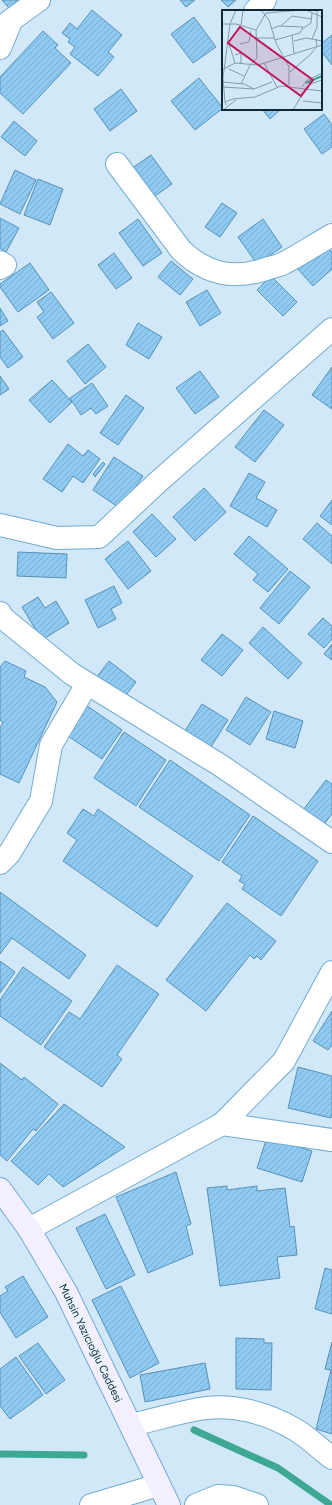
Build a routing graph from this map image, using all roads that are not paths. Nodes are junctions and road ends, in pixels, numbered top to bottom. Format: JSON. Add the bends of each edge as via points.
{"nodes":[{"id":1,"x":39,"y":0,"type":"edge"},
{"id":2,"x":265,"y":0,"type":"edge"},
{"id":3,"x":256,"y":10,"type":"edge"},
{"id":4,"x":5,"y":24,"type":"edge"},
{"id":5,"x":0,"y":48,"type":"edge"},
{"id":6,"x":117,"y":164,"type":"dead end"},
{"id":7,"x":332,"y":235,"type":"edge"},
{"id":8,"x":0,"y":262,"type":"edge"},
{"id":9,"x":0,"y":268,"type":"edge"},
{"id":10,"x":332,"y":329,"type":"edge"},
{"id":11,"x":0,"y":525,"type":"edge"},
{"id":12,"x":0,"y":613,"type":"edge"},
{"id":13,"x":87,"y":684,"type":"junction"},
{"id":14,"x":332,"y":842,"type":"edge"},
{"id":15,"x":0,"y":863,"type":"edge"},
{"id":16,"x":332,"y":972,"type":"edge"},
{"id":17,"x":222,"y":1124,"type":"junction"},
{"id":18,"x":332,"y":1140,"type":"edge"},
{"id":19,"x":0,"y":1189,"type":"edge"},
{"id":20,"x":29,"y":1229,"type":"junction"},
{"id":21,"x":131,"y":1425,"type":"junction"},
{"id":22,"x":332,"y":1458,"type":"edge"},
{"id":23,"x":160,"y":1484,"type":"junction"},
{"id":24,"x":91,"y":1505,"type":"edge"},
{"id":25,"x":169,"y":1505,"type":"edge"},
{"id":26,"x":196,"y":1505,"type":"edge"},
{"id":27,"x":257,"y":1505,"type":"edge"}],
"edges":[{"from":1,"to":4,"type":"street"},
{"from":2,"to":3,"type":"street"},
{"from":4,"to":5,"type":"street"},
{"from":6,"to":7,"type":"street","via":[[181,250],[189,258],[210,270],[224,274],[252,274],[283,264]]},
{"from":8,"to":9,"type":"street","via":[[5,265]]},
{"from":10,"to":11,"type":"street","via":[[99,537],[57,538]]},
{"from":12,"to":13,"type":"street"},
{"from":13,"to":14,"type":"street","via":[[220,765]]},
{"from":13,"to":15,"type":"street","via":[[51,745],[41,801],[9,854]]},
{"from":16,"to":17,"type":"street","via":[[284,1061]]},
{"from":17,"to":18,"type":"street"},
{"from":17,"to":20,"type":"street"},
{"from":19,"to":20,"type":"main road","name":"Muhsin Yazıcıoğlu Caddesi"},
{"from":20,"to":21,"type":"main road","name":"Muhsin Yazıcıoğlu Caddesi","via":[[66,1292]]},
{"from":21,"to":22,"type":"street","via":[[201,1409],[243,1410],[286,1424]]},
{"from":21,"to":23,"type":"main road","name":"Muhsin Yazıcıoğlu Caddesi"},
{"from":23,"to":24,"type":"street"},
{"from":23,"to":25,"type":"main road","name":"Muhsin Yazıcıoğlu Caddesi"},
{"from":26,"to":27,"type":"street","via":[[218,1496],[233,1497]]}]}
